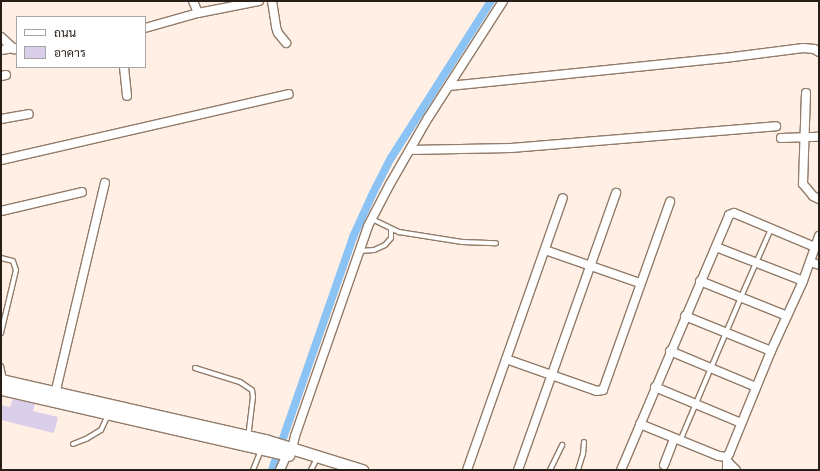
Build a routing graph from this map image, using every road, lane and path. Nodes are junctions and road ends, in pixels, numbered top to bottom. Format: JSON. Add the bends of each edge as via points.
{"nodes":[{"id":1,"x":193,"y":1,"type":"edge"},
{"id":2,"x":259,"y":1,"type":"edge"},
{"id":3,"x":272,"y":1,"type":"edge"},
{"id":4,"x":503,"y":1,"type":"edge"},
{"id":5,"x":198,"y":13,"type":"junction"},
{"id":6,"x":146,"y":28,"type":"edge"},
{"id":7,"x":1,"y":37,"type":"edge"},
{"id":8,"x":286,"y":43,"type":"dead end"},
{"id":9,"x":16,"y":48,"type":"edge"},
{"id":10,"x":1,"y":50,"type":"edge"},
{"id":11,"x":819,"y":52,"type":"edge"},
{"id":12,"x":124,"y":68,"type":"edge"},
{"id":13,"x":449,"y":86,"type":"junction"},
{"id":14,"x":806,"y":93,"type":"dead end"},
{"id":15,"x":288,"y":94,"type":"dead end"},
{"id":16,"x":127,"y":96,"type":"dead end"},
{"id":17,"x":29,"y":114,"type":"dead end"},
{"id":18,"x":1,"y":119,"type":"edge"},
{"id":19,"x":776,"y":126,"type":"dead end"},
{"id":20,"x":804,"y":137,"type":"junction"},
{"id":21,"x":819,"y":137,"type":"edge"},
{"id":22,"x":781,"y":138,"type":"dead end"},
{"id":23,"x":410,"y":150,"type":"junction"},
{"id":24,"x":1,"y":160,"type":"edge"},
{"id":25,"x":105,"y":183,"type":"dead end"},
{"id":26,"x":82,"y":192,"type":"dead end"},
{"id":27,"x":616,"y":193,"type":"dead end"},
{"id":28,"x":563,"y":198,"type":"dead end"},
{"id":29,"x":819,"y":199,"type":"edge"},
{"id":30,"x":670,"y":202,"type":"dead end"},
{"id":31,"x":1,"y":211,"type":"edge"},
{"id":32,"x":372,"y":219,"type":"junction"},
{"id":33,"x":391,"y":229,"type":"junction"},
{"id":34,"x":771,"y":229,"type":"junction"},
{"id":35,"x":819,"y":236,"type":"edge"},
{"id":36,"x":496,"y":243,"type":"dead end"},
{"id":37,"x":716,"y":247,"type":"junction"},
{"id":38,"x":815,"y":247,"type":"junction"},
{"id":39,"x":545,"y":250,"type":"junction"},
{"id":40,"x":360,"y":251,"type":"junction"},
{"id":41,"x":1,"y":258,"type":"edge"},
{"id":42,"x":810,"y":262,"type":"junction"},
{"id":43,"x":756,"y":263,"type":"junction"},
{"id":44,"x":819,"y":265,"type":"edge"},
{"id":45,"x":591,"y":266,"type":"junction"},
{"id":46,"x":700,"y":281,"type":"junction"},
{"id":47,"x":803,"y":281,"type":"junction"},
{"id":48,"x":640,"y":283,"type":"junction"},
{"id":49,"x":741,"y":297,"type":"junction"},
{"id":50,"x":1,"y":308,"type":"edge"},
{"id":51,"x":6,"y":310,"type":"junction"},
{"id":52,"x":685,"y":316,"type":"junction"},
{"id":53,"x":786,"y":316,"type":"junction"},
{"id":54,"x":1,"y":333,"type":"edge"},
{"id":55,"x":726,"y":333,"type":"junction"},
{"id":56,"x":670,"y":351,"type":"junction"},
{"id":57,"x":771,"y":351,"type":"junction"},
{"id":58,"x":506,"y":359,"type":"junction"},
{"id":59,"x":1,"y":366,"type":"edge"},
{"id":60,"x":195,"y":368,"type":"dead end"},
{"id":61,"x":710,"y":368,"type":"junction"},
{"id":62,"x":552,"y":376,"type":"junction"},
{"id":63,"x":2,"y":383,"type":"edge"},
{"id":64,"x":656,"y":387,"type":"junction"},
{"id":65,"x":756,"y":387,"type":"junction"},
{"id":66,"x":55,"y":394,"type":"junction"},
{"id":67,"x":696,"y":403,"type":"junction"},
{"id":68,"x":108,"y":413,"type":"junction"},
{"id":69,"x":741,"y":423,"type":"junction"},
{"id":70,"x":640,"y":424,"type":"junction"},
{"id":71,"x":248,"y":436,"type":"junction"},
{"id":72,"x":677,"y":440,"type":"junction"},
{"id":73,"x":584,"y":442,"type":"dead end"},
{"id":74,"x":73,"y":444,"type":"dead end"},
{"id":75,"x":562,"y":445,"type":"dead end"},
{"id":76,"x":280,"y":449,"type":"junction"},
{"id":77,"x":727,"y":463,"type":"edge"},
{"id":78,"x":664,"y":465,"type":"dead end"},
{"id":79,"x":313,"y":466,"type":"edge"},
{"id":80,"x":253,"y":470,"type":"edge"},
{"id":81,"x":280,"y":470,"type":"edge"},
{"id":82,"x":341,"y":470,"type":"edge"},
{"id":83,"x":362,"y":470,"type":"edge"},
{"id":84,"x":467,"y":470,"type":"edge"},
{"id":85,"x":518,"y":470,"type":"edge"},
{"id":86,"x":550,"y":470,"type":"edge"},
{"id":87,"x":578,"y":470,"type":"edge"},
{"id":88,"x":621,"y":470,"type":"edge"},
{"id":89,"x":736,"y":470,"type":"edge"}],
"edges":[{"from":1,"to":5,"type":"street"},
{"from":2,"to":5,"type":"street"},
{"from":3,"to":8,"type":"street","via":[[276,27]]},
{"from":4,"to":13,"type":"street"},
{"from":5,"to":6,"type":"street"},
{"from":7,"to":9,"type":"street"},
{"from":9,"to":10,"type":"street"},
{"from":11,"to":13,"type":"street","via":[[802,48]]},
{"from":12,"to":16,"type":"street"},
{"from":13,"to":23,"type":"street"},
{"from":14,"to":20,"type":"street"},
{"from":15,"to":24,"type":"street"},
{"from":17,"to":18,"type":"street"},
{"from":19,"to":23,"type":"street","via":[[511,148]]},
{"from":20,"to":21,"type":"street"},
{"from":20,"to":22,"type":"street"},
{"from":20,"to":29,"type":"street","via":[[802,184]]},
{"from":23,"to":32,"type":"street"},
{"from":25,"to":66,"type":"street"},
{"from":26,"to":31,"type":"street"},
{"from":27,"to":45,"type":"street"},
{"from":28,"to":39,"type":"street"},
{"from":30,"to":48,"type":"street"},
{"from":32,"to":33,"type":"lane"},
{"from":32,"to":40,"type":"street"},
{"from":33,"to":36,"type":"lane","via":[[462,242]]},
{"from":33,"to":40,"type":"lane","via":[[391,238],[385,245],[374,250]]},
{"from":34,"to":37,"type":"street","via":[[731,213]]},
{"from":34,"to":38,"type":"street"},
{"from":34,"to":43,"type":"lane"},
{"from":35,"to":38,"type":"street"},
{"from":37,"to":43,"type":"street"},
{"from":37,"to":46,"type":"street"},
{"from":38,"to":42,"type":"street"},
{"from":39,"to":45,"type":"street"},
{"from":39,"to":58,"type":"street"},
{"from":40,"to":76,"type":"street","via":[[295,436]]},
{"from":41,"to":51,"type":"lane","via":[[13,261],[16,270]]},
{"from":42,"to":44,"type":"street"},
{"from":42,"to":47,"type":"street"},
{"from":43,"to":47,"type":"street"},
{"from":43,"to":49,"type":"lane"},
{"from":45,"to":48,"type":"street"},
{"from":45,"to":62,"type":"street"},
{"from":46,"to":49,"type":"street"},
{"from":46,"to":52,"type":"street"},
{"from":47,"to":53,"type":"street"},
{"from":48,"to":62,"type":"street","via":[[603,390],[598,391]]},
{"from":49,"to":53,"type":"street"},
{"from":49,"to":55,"type":"lane"},
{"from":50,"to":51,"type":"lane"},
{"from":51,"to":54,"type":"lane"},
{"from":52,"to":55,"type":"street"},
{"from":52,"to":56,"type":"street"},
{"from":53,"to":57,"type":"street"},
{"from":55,"to":57,"type":"street"},
{"from":55,"to":61,"type":"lane"},
{"from":56,"to":61,"type":"street"},
{"from":56,"to":64,"type":"street"},
{"from":57,"to":65,"type":"street"},
{"from":58,"to":62,"type":"street"},
{"from":58,"to":84,"type":"street"},
{"from":59,"to":63,"type":"lane"},
{"from":60,"to":71,"type":"lane","via":[[240,382],[252,390]]},
{"from":61,"to":65,"type":"street"},
{"from":61,"to":67,"type":"lane"},
{"from":62,"to":85,"type":"street"},
{"from":63,"to":66,"type":"street"},
{"from":63,"to":68,"type":"street"},
{"from":64,"to":67,"type":"street"},
{"from":64,"to":70,"type":"street"},
{"from":65,"to":69,"type":"street"},
{"from":66,"to":71,"type":"street"},
{"from":67,"to":69,"type":"street"},
{"from":67,"to":72,"type":"lane"},
{"from":68,"to":74,"type":"lane","via":[[101,430]]},
{"from":68,"to":76,"type":"street"},
{"from":69,"to":77,"type":"street"},
{"from":70,"to":72,"type":"street"},
{"from":70,"to":88,"type":"street"},
{"from":71,"to":76,"type":"street"},
{"from":72,"to":77,"type":"street","via":[[718,456]]},
{"from":72,"to":78,"type":"street"},
{"from":73,"to":87,"type":"lane"},
{"from":75,"to":86,"type":"lane"},
{"from":76,"to":79,"type":"street"},
{"from":76,"to":80,"type":"lane"},
{"from":76,"to":81,"type":"street"},
{"from":76,"to":83,"type":"street"},
{"from":77,"to":89,"type":"street"},
{"from":79,"to":82,"type":"street"}]}
